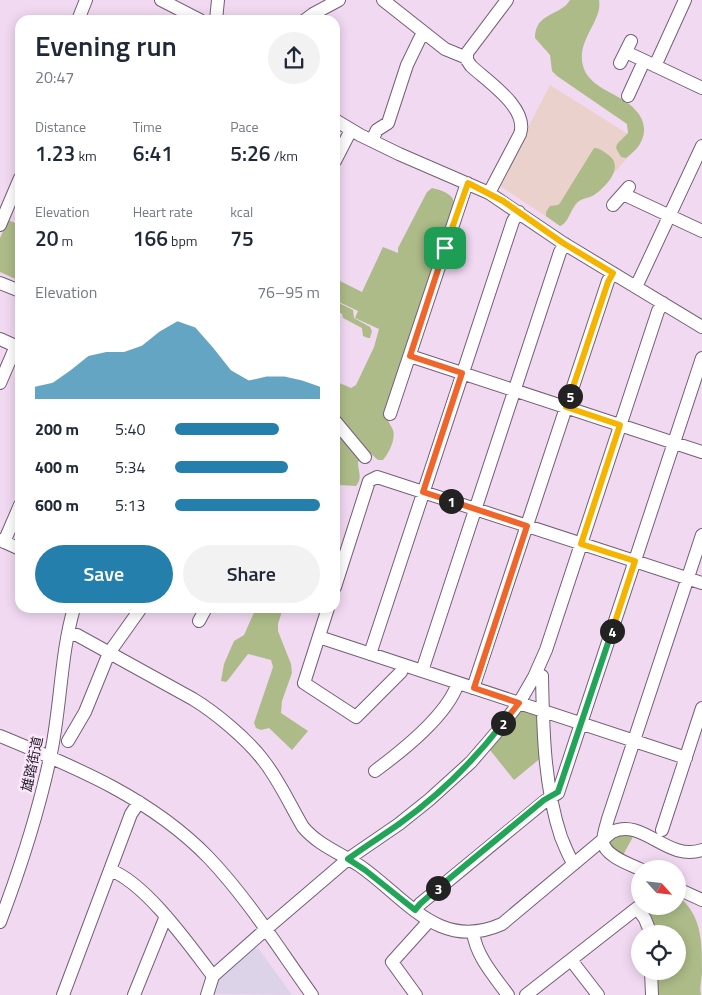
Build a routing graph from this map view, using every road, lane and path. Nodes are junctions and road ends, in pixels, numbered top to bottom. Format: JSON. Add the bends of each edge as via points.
{"nodes":[{"id":1,"x":86,"y":0,"type":"edge"},
{"id":2,"x":160,"y":0,"type":"edge"},
{"id":3,"x":218,"y":0,"type":"edge"},
{"id":4,"x":339,"y":0,"type":"edge"},
{"id":5,"x":383,"y":0,"type":"edge"},
{"id":6,"x":507,"y":0,"type":"edge"},
{"id":7,"x":685,"y":0,"type":"edge"},
{"id":8,"x":80,"y":15,"type":"edge"},
{"id":9,"x":190,"y":15,"type":"edge"},
{"id":10,"x":216,"y":15,"type":"edge"},
{"id":11,"x":312,"y":15,"type":"edge"},
{"id":12,"x":423,"y":32,"type":"junction"},
{"id":13,"x":626,"y":52,"type":"dead end"},
{"id":14,"x":467,"y":58,"type":"junction"},
{"id":15,"x":649,"y":63,"type":"junction"},
{"id":16,"x":702,"y":88,"type":"edge"},
{"id":17,"x":628,"y":96,"type":"dead end"},
{"id":18,"x":340,"y":123,"type":"edge"},
{"id":19,"x":351,"y":130,"type":"junction"},
{"id":20,"x":372,"y":140,"type":"junction"},
{"id":21,"x":702,"y":146,"type":"edge"},
{"id":22,"x":340,"y":151,"type":"edge"},
{"id":23,"x":468,"y":183,"type":"junction"},
{"id":24,"x":15,"y":190,"type":"edge"},
{"id":25,"x":489,"y":192,"type":"junction"},
{"id":26,"x":613,"y":205,"type":"dead end"},
{"id":27,"x":519,"y":212,"type":"junction"},
{"id":28,"x":670,"y":216,"type":"junction"},
{"id":29,"x":0,"y":225,"type":"edge"},
{"id":30,"x":702,"y":230,"type":"edge"},
{"id":31,"x":565,"y":244,"type":"junction"},
{"id":32,"x":613,"y":273,"type":"junction"},
{"id":33,"x":0,"y":283,"type":"edge"},
{"id":34,"x":636,"y":287,"type":"junction"},
{"id":35,"x":15,"y":289,"type":"edge"},
{"id":36,"x":662,"y":303,"type":"junction"},
{"id":37,"x":702,"y":327,"type":"edge"},
{"id":38,"x":0,"y":339,"type":"edge"},
{"id":39,"x":15,"y":346,"type":"edge"},
{"id":40,"x":15,"y":353,"type":"edge"},
{"id":41,"x":410,"y":356,"type":"junction"},
{"id":42,"x":702,"y":358,"type":"edge"},
{"id":43,"x":462,"y":373,"type":"junction"},
{"id":44,"x":0,"y":383,"type":"edge"},
{"id":45,"x":515,"y":390,"type":"junction"},
{"id":46,"x":566,"y":407,"type":"junction"},
{"id":47,"x":390,"y":414,"type":"dead end"},
{"id":48,"x":620,"y":425,"type":"junction"},
{"id":49,"x":340,"y":427,"type":"edge"},
{"id":50,"x":674,"y":442,"type":"junction"},
{"id":51,"x":702,"y":452,"type":"edge"},
{"id":52,"x":365,"y":457,"type":"dead end"},
{"id":53,"x":423,"y":492,"type":"junction"},
{"id":54,"x":476,"y":509,"type":"junction"},
{"id":55,"x":15,"y":515,"type":"edge"},
{"id":56,"x":527,"y":526,"type":"junction"},
{"id":57,"x":702,"y":535,"type":"edge"},
{"id":58,"x":2,"y":541,"type":"edge"},
{"id":59,"x":581,"y":544,"type":"junction"},
{"id":60,"x":15,"y":547,"type":"edge"},
{"id":61,"x":635,"y":561,"type":"junction"},
{"id":62,"x":340,"y":572,"type":"edge"},
{"id":63,"x":688,"y":579,"type":"junction"},
{"id":64,"x":702,"y":583,"type":"edge"},
{"id":65,"x":73,"y":613,"type":"edge"},
{"id":66,"x":137,"y":613,"type":"edge"},
{"id":67,"x":204,"y":613,"type":"edge"},
{"id":68,"x":326,"y":613,"type":"edge"},
{"id":69,"x":200,"y":621,"type":"dead end"},
{"id":70,"x":68,"y":634,"type":"junction"},
{"id":71,"x":319,"y":637,"type":"junction"},
{"id":72,"x":109,"y":653,"type":"junction"},
{"id":73,"x":370,"y":654,"type":"junction"},
{"id":74,"x":403,"y":665,"type":"junction"},
{"id":75,"x":422,"y":671,"type":"junction"},
{"id":76,"x":536,"y":673,"type":"junction"},
{"id":77,"x":458,"y":683,"type":"junction"},
{"id":78,"x":474,"y":688,"type":"junction"},
{"id":79,"x":519,"y":703,"type":"junction"},
{"id":80,"x":702,"y":708,"type":"edge"},
{"id":81,"x":543,"y":711,"type":"junction"},
{"id":82,"x":581,"y":723,"type":"junction"},
{"id":83,"x":68,"y":735,"type":"dead end"},
{"id":84,"x":0,"y":736,"type":"edge"},
{"id":85,"x":634,"y":741,"type":"junction"},
{"id":86,"x":51,"y":757,"type":"junction"},
{"id":87,"x":686,"y":758,"type":"junction"},
{"id":88,"x":374,"y":770,"type":"dead end"},
{"id":89,"x":551,"y":797,"type":"junction"},
{"id":90,"x":139,"y":802,"type":"junction"},
{"id":91,"x":662,"y":830,"type":"dead end"},
{"id":92,"x":603,"y":840,"type":"junction"},
{"id":93,"x":702,"y":850,"type":"edge"},
{"id":94,"x":348,"y":859,"type":"junction"},
{"id":95,"x":574,"y":864,"type":"junction"},
{"id":96,"x":631,"y":864,"type":"edge"},
{"id":97,"x":110,"y":870,"type":"junction"},
{"id":98,"x":686,"y":893,"type":"edge"},
{"id":99,"x":702,"y":900,"type":"edge"},
{"id":100,"x":415,"y":910,"type":"junction"},
{"id":101,"x":166,"y":916,"type":"junction"},
{"id":102,"x":428,"y":921,"type":"junction"},
{"id":103,"x":0,"y":922,"type":"edge"},
{"id":104,"x":648,"y":925,"type":"edge"},
{"id":105,"x":265,"y":930,"type":"junction"},
{"id":106,"x":473,"y":932,"type":"junction"},
{"id":107,"x":571,"y":960,"type":"junction"},
{"id":108,"x":213,"y":976,"type":"junction"},
{"id":109,"x":652,"y":980,"type":"edge"},
{"id":110,"x":63,"y":995,"type":"edge"},
{"id":111,"x":134,"y":995,"type":"edge"},
{"id":112,"x":207,"y":995,"type":"edge"},
{"id":113,"x":312,"y":995,"type":"edge"},
{"id":114,"x":416,"y":995,"type":"edge"},
{"id":115,"x":508,"y":995,"type":"edge"},
{"id":116,"x":526,"y":995,"type":"edge"},
{"id":117,"x":598,"y":995,"type":"edge"},
{"id":118,"x":652,"y":995,"type":"edge"}],
"edges":[{"from":1,"to":8,"type":"street"},
{"from":2,"to":9,"type":"street"},
{"from":3,"to":10,"type":"street"},
{"from":4,"to":11,"type":"street"},
{"from":5,"to":12,"type":"street"},
{"from":6,"to":14,"type":"street","via":[[470,48]]},
{"from":7,"to":15,"type":"street"},
{"from":12,"to":14,"type":"street","via":[[445,49]]},
{"from":12,"to":20,"type":"street","via":[[407,65],[388,123],[377,130]]},
{"from":13,"to":15,"type":"street"},
{"from":14,"to":25,"type":"street","via":[[470,66],[503,94],[521,118],[523,126]]},
{"from":15,"to":16,"type":"street"},
{"from":15,"to":17,"type":"street"},
{"from":18,"to":19,"type":"street"},
{"from":19,"to":20,"type":"street"},
{"from":19,"to":22,"type":"street"},
{"from":20,"to":23,"type":"street"},
{"from":21,"to":28,"type":"street"},
{"from":23,"to":25,"type":"street"},
{"from":23,"to":41,"type":"street"},
{"from":24,"to":29,"type":"street"},
{"from":25,"to":27,"type":"street"},
{"from":26,"to":28,"type":"street","via":[[626,190]]},
{"from":27,"to":31,"type":"street"},
{"from":27,"to":43,"type":"street","via":[[512,221]]},
{"from":28,"to":30,"type":"street"},
{"from":28,"to":34,"type":"street"},
{"from":31,"to":32,"type":"street"},
{"from":31,"to":45,"type":"street"},
{"from":32,"to":34,"type":"street"},
{"from":32,"to":46,"type":"street"},
{"from":33,"to":35,"type":"street"},
{"from":34,"to":36,"type":"street"},
{"from":36,"to":37,"type":"street"},
{"from":36,"to":48,"type":"street"},
{"from":38,"to":39,"type":"street"},
{"from":40,"to":44,"type":"street"},
{"from":41,"to":43,"type":"street"},
{"from":41,"to":47,"type":"street"},
{"from":42,"to":50,"type":"street"},
{"from":43,"to":45,"type":"street"},
{"from":43,"to":53,"type":"street"},
{"from":45,"to":46,"type":"street"},
{"from":45,"to":54,"type":"street"},
{"from":46,"to":48,"type":"street"},
{"from":46,"to":56,"type":"street"},
{"from":48,"to":50,"type":"street"},
{"from":48,"to":59,"type":"street"},
{"from":49,"to":52,"type":"street"},
{"from":50,"to":51,"type":"street"},
{"from":50,"to":61,"type":"street"},
{"from":53,"to":54,"type":"street"},
{"from":53,"to":62,"type":"street","via":[[377,477],[370,480]]},
{"from":53,"to":73,"type":"street"},
{"from":54,"to":56,"type":"street"},
{"from":54,"to":75,"type":"street"},
{"from":55,"to":58,"type":"street"},
{"from":56,"to":59,"type":"street"},
{"from":56,"to":78,"type":"street"},
{"from":57,"to":63,"type":"street"},
{"from":58,"to":60,"type":"street"},
{"from":59,"to":61,"type":"street"},
{"from":59,"to":76,"type":"street"},
{"from":61,"to":63,"type":"street"},
{"from":61,"to":82,"type":"street"},
{"from":63,"to":64,"type":"street"},
{"from":63,"to":85,"type":"street"},
{"from":65,"to":70,"type":"street","name":"雄踏街道"},
{"from":66,"to":72,"type":"street"},
{"from":67,"to":69,"type":"street"},
{"from":68,"to":71,"type":"street"},
{"from":70,"to":72,"type":"street","via":[[77,635]]},
{"from":70,"to":86,"type":"street","name":"雄踏街道"},
{"from":71,"to":73,"type":"street"},
{"from":71,"to":74,"type":"street","via":[[304,683],[356,717],[401,672]]},
{"from":72,"to":83,"type":"street","via":[[85,712]]},
{"from":72,"to":94,"type":"street","via":[[193,699],[220,718],[264,760],[309,834]]},
{"from":73,"to":74,"type":"street"},
{"from":74,"to":75,"type":"street"},
{"from":75,"to":77,"type":"street"},
{"from":76,"to":79,"type":"street"},
{"from":76,"to":81,"type":"street","via":[[542,676]]},
{"from":77,"to":78,"type":"street"},
{"from":77,"to":88,"type":"street","via":[[453,695],[430,724],[404,749]]},
{"from":78,"to":79,"type":"street"},
{"from":79,"to":81,"type":"street"},
{"from":79,"to":94,"type":"street","via":[[484,748],[444,788]]},
{"from":80,"to":87,"type":"street"},
{"from":81,"to":82,"type":"street"},
{"from":81,"to":89,"type":"street"},
{"from":82,"to":85,"type":"street"},
{"from":82,"to":89,"type":"street","via":[[559,790]]},
{"from":84,"to":86,"type":"street"},
{"from":85,"to":87,"type":"street"},
{"from":85,"to":92,"type":"street"},
{"from":86,"to":90,"type":"street"},
{"from":86,"to":103,"type":"street","name":"雄踏街道","via":[[28,840]]},
{"from":87,"to":91,"type":"street"},
{"from":89,"to":95,"type":"street","via":[[566,849]]},
{"from":89,"to":100,"type":"street"},
{"from":90,"to":97,"type":"street","via":[[131,814]]},
{"from":90,"to":105,"type":"street","via":[[208,857]]},
{"from":92,"to":93,"type":"street","via":[[620,829],[628,828],[676,851],[693,853]]},
{"from":92,"to":95,"type":"street"},
{"from":92,"to":96,"type":"street","via":[[610,854]]},
{"from":94,"to":100,"type":"street"},
{"from":94,"to":105,"type":"street"},
{"from":95,"to":106,"type":"street","via":[[511,918],[492,928]]},
{"from":97,"to":101,"type":"street","via":[[127,879]]},
{"from":97,"to":110,"type":"street"},
{"from":98,"to":99,"type":"street"},
{"from":100,"to":102,"type":"street"},
{"from":101,"to":108,"type":"street"},
{"from":101,"to":111,"type":"street"},
{"from":102,"to":106,"type":"street","via":[[449,930]]},
{"from":102,"to":114,"type":"street","via":[[392,962]]},
{"from":104,"to":107,"type":"street","via":[[636,908]]},
{"from":105,"to":108,"type":"street"},
{"from":105,"to":113,"type":"street"},
{"from":106,"to":115,"type":"street","via":[[483,960]]},
{"from":107,"to":116,"type":"street"},
{"from":107,"to":117,"type":"street"},
{"from":108,"to":112,"type":"street"},
{"from":109,"to":118,"type":"street"}]}
